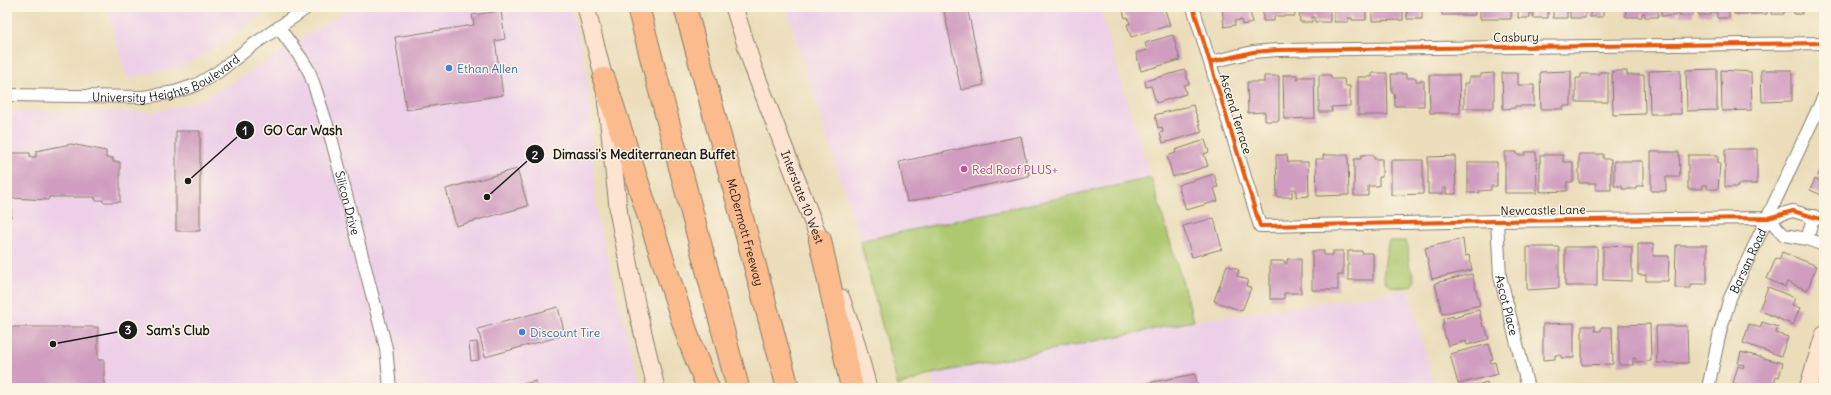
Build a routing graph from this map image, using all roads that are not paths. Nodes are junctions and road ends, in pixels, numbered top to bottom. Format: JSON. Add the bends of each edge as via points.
{"nodes":[{"id":1,"x":308,"y":7,"type":"edge"},
{"id":2,"x":586,"y":7,"type":"edge"},
{"id":3,"x":638,"y":7,"type":"edge"},
{"id":4,"x":685,"y":7,"type":"edge"},
{"id":5,"x":734,"y":7,"type":"edge"},
{"id":6,"x":1193,"y":7,"type":"edge"},
{"id":7,"x":279,"y":28,"type":"junction"},
{"id":8,"x":1824,"y":43,"type":"edge"},
{"id":9,"x":1211,"y":62,"type":"junction"},
{"id":10,"x":604,"y":79,"type":"junction"},
{"id":11,"x":7,"y":95,"type":"edge"},
{"id":12,"x":1824,"y":96,"type":"edge"},
{"id":13,"x":1768,"y":218,"type":"junction"},
{"id":14,"x":1819,"y":218,"type":"edge"},
{"id":15,"x":1497,"y":221,"type":"junction"},
{"id":16,"x":1260,"y":226,"type":"joint"},
{"id":17,"x":1807,"y":239,"type":"junction"},
{"id":18,"x":820,"y":240,"type":"junction"},
{"id":19,"x":1824,"y":245,"type":"edge"},
{"id":20,"x":1824,"y":335,"type":"edge"},
{"id":21,"x":390,"y":388,"type":"edge"},
{"id":22,"x":656,"y":388,"type":"edge"},
{"id":23,"x":708,"y":388,"type":"edge"},
{"id":24,"x":738,"y":388,"type":"edge"},
{"id":25,"x":788,"y":388,"type":"edge"},
{"id":26,"x":852,"y":388,"type":"edge"},
{"id":27,"x":868,"y":388,"type":"edge"},
{"id":28,"x":1528,"y":388,"type":"edge"},
{"id":29,"x":1708,"y":388,"type":"edge"},
{"id":30,"x":1808,"y":388,"type":"edge"}],
"edges":[{"from":1,"to":7,"type":"street","name":"University Heights Boulevard"},
{"from":2,"to":10,"type":"main road"},
{"from":3,"to":24,"type":"highway"},
{"from":4,"to":25,"type":"highway","name":"McDermott Freeway"},
{"from":5,"to":18,"type":"main road","name":"Interstate 10 West","via":[[753,67]]},
{"from":6,"to":9,"type":"street","name":"Ascend Terrace"},
{"from":7,"to":11,"type":"street","name":"University Heights Boulevard","via":[[218,72],[196,85],[175,92],[144,97]]},
{"from":7,"to":21,"type":"street","name":"Silicon Drive","via":[[308,71],[320,103],[386,348]]},
{"from":8,"to":9,"type":"street","name":"Casbury","via":[[1277,50],[1246,53]]},
{"from":9,"to":16,"type":"street","name":"Ascend Terrace"},
{"from":10,"to":22,"type":"main road","via":[[619,216]]},
{"from":10,"to":23,"type":"highway","via":[[690,343]]},
{"from":12,"to":13,"type":"street","name":"Barsan Road"},
{"from":13,"to":14,"type":"street","name":"Newcastle Lane","via":[[1792,211]]},
{"from":13,"to":15,"type":"street","name":"Newcastle Lane"},
{"from":13,"to":17,"type":"street","via":[[1784,235]]},
{"from":13,"to":29,"type":"street","name":"Barsan Road","via":[[1730,298]]},
{"from":14,"to":17,"type":"street"},
{"from":15,"to":16,"type":"street","name":"Newcastle Lane"},
{"from":15,"to":28,"type":"street","name":"Ascot Place","via":[[1500,276]]},
{"from":17,"to":19,"type":"street"},
{"from":18,"to":26,"type":"highway"},
{"from":18,"to":27,"type":"main road","name":"Interstate 10 West","via":[[855,339]]},
{"from":20,"to":30,"type":"main road"}]}
